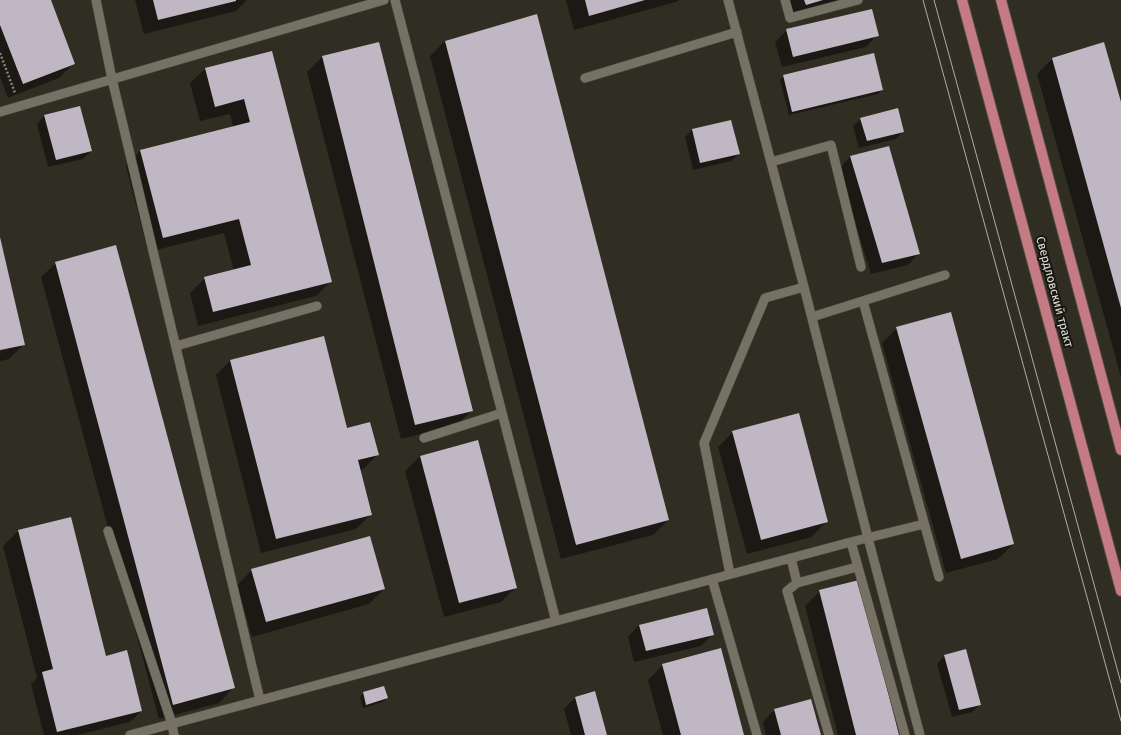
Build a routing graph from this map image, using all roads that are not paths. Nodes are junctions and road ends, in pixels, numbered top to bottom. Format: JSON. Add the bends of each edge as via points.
{"nodes":[{"id":1,"x":96,"y":0,"type":"edge"},
{"id":2,"x":384,"y":0,"type":"edge"},
{"id":3,"x":395,"y":0,"type":"edge"},
{"id":4,"x":728,"y":0,"type":"edge"},
{"id":5,"x":785,"y":0,"type":"edge"},
{"id":6,"x":858,"y":0,"type":"edge"},
{"id":7,"x":962,"y":0,"type":"edge"},
{"id":8,"x":1001,"y":0,"type":"edge"},
{"id":9,"x":737,"y":32,"type":"junction"},
{"id":10,"x":585,"y":78,"type":"dead end"},
{"id":11,"x":112,"y":79,"type":"junction"},
{"id":12,"x":0,"y":112,"type":"edge"},
{"id":13,"x":771,"y":162,"type":"junction"},
{"id":14,"x":862,"y":268,"type":"dead end"},
{"id":15,"x":944,"y":275,"type":"dead end"},
{"id":16,"x":804,"y":287,"type":"junction"},
{"id":17,"x":863,"y":301,"type":"junction"},
{"id":18,"x":317,"y":306,"type":"dead end"},
{"id":19,"x":812,"y":317,"type":"junction"},
{"id":20,"x":176,"y":346,"type":"junction"},
{"id":21,"x":502,"y":413,"type":"junction"},
{"id":22,"x":424,"y":438,"type":"dead end"},
{"id":23,"x":1121,"y":450,"type":"edge"},
{"id":24,"x":924,"y":524,"type":"junction"},
{"id":25,"x":108,"y":531,"type":"dead end"},
{"id":26,"x":868,"y":538,"type":"junction"},
{"id":27,"x":851,"y":542,"type":"junction"},
{"id":28,"x":791,"y":558,"type":"junction"},
{"id":29,"x":857,"y":567,"type":"junction"},
{"id":30,"x":730,"y":574,"type":"junction"},
{"id":31,"x":939,"y":577,"type":"dead end"},
{"id":32,"x":712,"y":579,"type":"junction"},
{"id":33,"x":797,"y":583,"type":"junction"},
{"id":34,"x":1121,"y":591,"type":"edge"},
{"id":35,"x":556,"y":621,"type":"junction"},
{"id":36,"x":260,"y":700,"type":"junction"},
{"id":37,"x":172,"y":724,"type":"junction"},
{"id":38,"x":130,"y":735,"type":"edge"},
{"id":39,"x":174,"y":735,"type":"edge"},
{"id":40,"x":757,"y":735,"type":"edge"},
{"id":41,"x":830,"y":735,"type":"edge"},
{"id":42,"x":905,"y":735,"type":"edge"},
{"id":43,"x":920,"y":735,"type":"edge"}],
"edges":[{"from":1,"to":11,"type":"lane"},
{"from":2,"to":11,"type":"lane"},
{"from":3,"to":21,"type":"lane"},
{"from":4,"to":9,"type":"lane"},
{"from":5,"to":6,"type":"lane","via":[[790,18]]},
{"from":7,"to":34,"type":"main road","name":"Свердловский тракт"},
{"from":8,"to":23,"type":"main road","name":"Свердловский тракт"},
{"from":9,"to":10,"type":"lane"},
{"from":9,"to":13,"type":"lane"},
{"from":11,"to":12,"type":"lane"},
{"from":11,"to":20,"type":"lane"},
{"from":13,"to":14,"type":"lane","via":[[831,145]]},
{"from":13,"to":16,"type":"lane"},
{"from":15,"to":17,"type":"lane"},
{"from":16,"to":19,"type":"lane"},
{"from":16,"to":30,"type":"lane","via":[[765,298],[704,443]]},
{"from":17,"to":19,"type":"lane"},
{"from":17,"to":24,"type":"lane"},
{"from":18,"to":20,"type":"lane"},
{"from":19,"to":26,"type":"lane"},
{"from":20,"to":36,"type":"lane"},
{"from":21,"to":22,"type":"lane"},
{"from":21,"to":35,"type":"lane"},
{"from":24,"to":26,"type":"lane"},
{"from":24,"to":31,"type":"lane"},
{"from":25,"to":37,"type":"lane"},
{"from":26,"to":27,"type":"lane"},
{"from":26,"to":43,"type":"lane"},
{"from":27,"to":28,"type":"lane"},
{"from":27,"to":29,"type":"lane"},
{"from":28,"to":30,"type":"lane"},
{"from":28,"to":33,"type":"lane"},
{"from":29,"to":33,"type":"lane"},
{"from":29,"to":42,"type":"lane"},
{"from":30,"to":32,"type":"lane"},
{"from":32,"to":35,"type":"lane"},
{"from":32,"to":40,"type":"lane"},
{"from":33,"to":41,"type":"lane","via":[[787,591]]},
{"from":35,"to":36,"type":"lane"},
{"from":36,"to":37,"type":"lane"},
{"from":37,"to":38,"type":"lane"},
{"from":37,"to":39,"type":"lane"}]}
